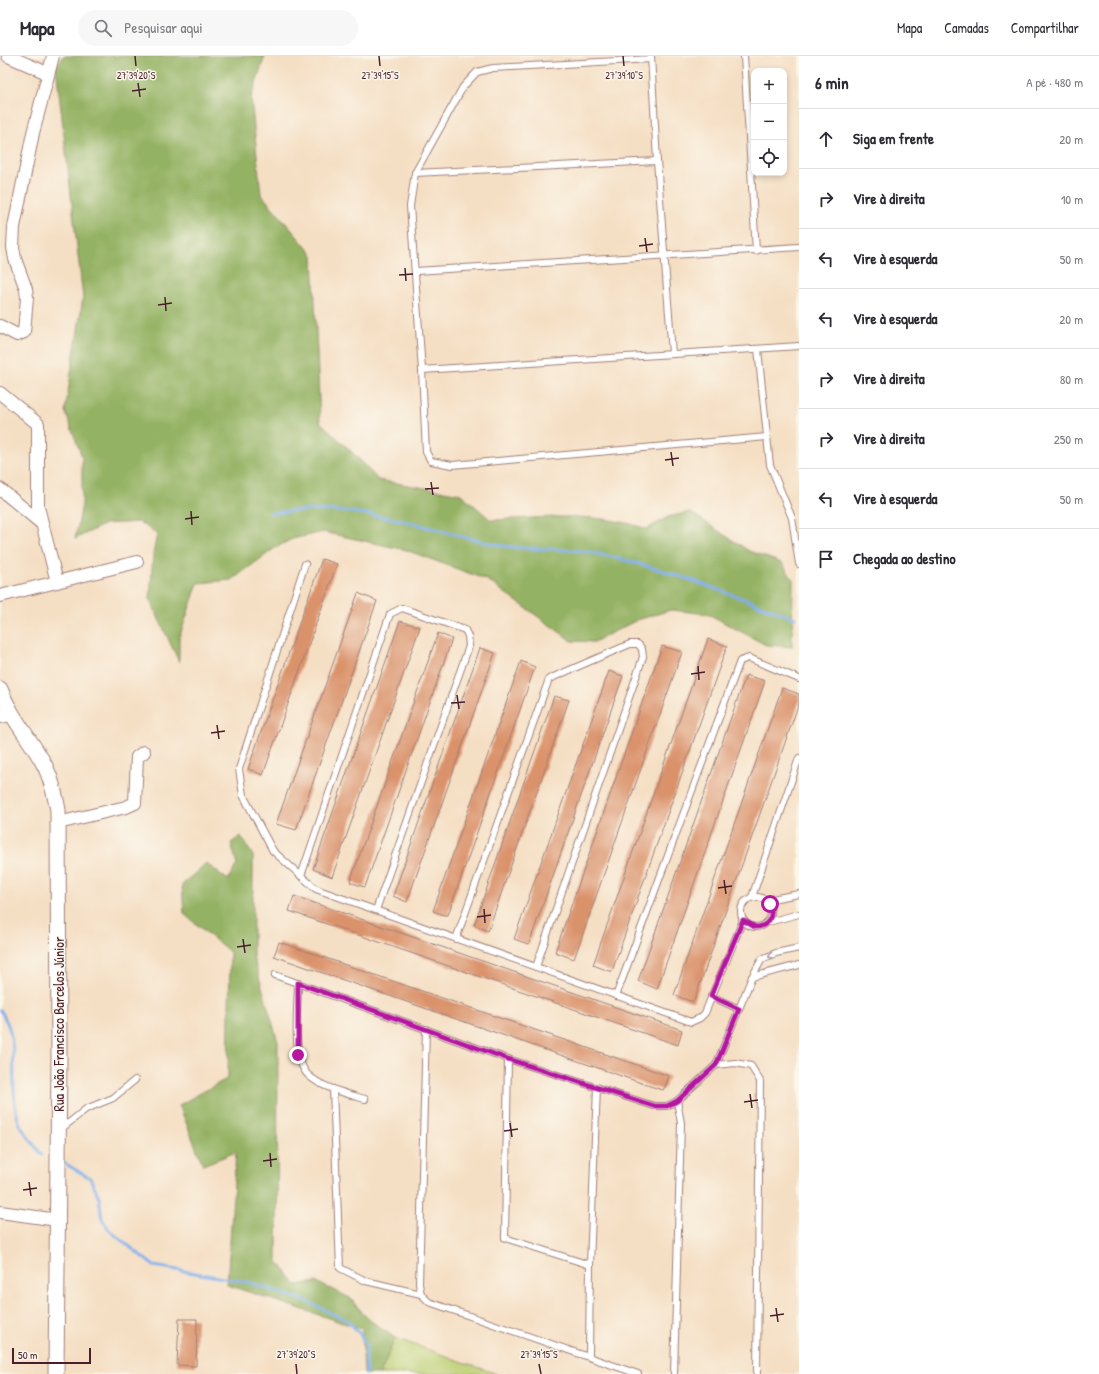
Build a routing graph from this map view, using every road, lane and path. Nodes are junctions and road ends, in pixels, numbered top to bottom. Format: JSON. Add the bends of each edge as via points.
{"nodes":[{"id":1,"x":8,"y":56,"type":"edge"},
{"id":2,"x":53,"y":56,"type":"edge"},
{"id":3,"x":744,"y":56,"type":"edge"},
{"id":4,"x":651,"y":58,"type":"edge"},
{"id":5,"x":47,"y":72,"type":"junction"},
{"id":6,"x":657,"y":161,"type":"junction"},
{"id":7,"x":415,"y":173,"type":"junction"},
{"id":8,"x":799,"y":247,"type":"edge"},
{"id":9,"x":756,"y":250,"type":"junction"},
{"id":10,"x":664,"y":256,"type":"junction"},
{"id":11,"x":416,"y":271,"type":"junction"},
{"id":12,"x":0,"y":326,"type":"edge"},
{"id":13,"x":799,"y":346,"type":"edge"},
{"id":14,"x":758,"y":349,"type":"junction"},
{"id":15,"x":672,"y":354,"type":"junction"},
{"id":16,"x":422,"y":370,"type":"junction"},
{"id":17,"x":0,"y":393,"type":"edge"},
{"id":18,"x":767,"y":437,"type":"junction"},
{"id":19,"x":0,"y":489,"type":"edge"},
{"id":20,"x":41,"y":522,"type":"junction"},
{"id":21,"x":137,"y":562,"type":"dead end"},
{"id":22,"x":305,"y":564,"type":"dead end"},
{"id":23,"x":799,"y":564,"type":"edge"},
{"id":24,"x":57,"y":582,"type":"junction"},
{"id":25,"x":0,"y":596,"type":"edge"},
{"id":26,"x":799,"y":679,"type":"edge"},
{"id":27,"x":0,"y":689,"type":"edge"},
{"id":28,"x":6,"y":716,"type":"edge"},
{"id":29,"x":144,"y":752,"type":"dead end"},
{"id":30,"x":799,"y":758,"type":"edge"},
{"id":31,"x":792,"y":782,"type":"junction"},
{"id":32,"x":799,"y":785,"type":"edge"},
{"id":33,"x":58,"y":823,"type":"junction"},
{"id":34,"x":301,"y":876,"type":"junction"},
{"id":35,"x":799,"y":894,"type":"edge"},
{"id":36,"x":752,"y":897,"type":"junction"},
{"id":37,"x":766,"y":900,"type":"junction"},
{"id":38,"x":376,"y":910,"type":"junction"},
{"id":39,"x":799,"y":914,"type":"edge"},
{"id":40,"x":743,"y":920,"type":"junction"},
{"id":41,"x":768,"y":922,"type":"junction"},
{"id":42,"x":456,"y":939,"type":"junction"},
{"id":43,"x":799,"y":948,"type":"edge"},
{"id":44,"x":799,"y":966,"type":"edge"},
{"id":45,"x":536,"y":967,"type":"junction"},
{"id":46,"x":275,"y":975,"type":"dead end"},
{"id":47,"x":752,"y":977,"type":"junction"},
{"id":48,"x":298,"y":983,"type":"junction"},
{"id":49,"x":616,"y":996,"type":"junction"},
{"id":50,"x":711,"y":996,"type":"junction"},
{"id":51,"x":739,"y":1009,"type":"junction"},
{"id":52,"x":426,"y":1029,"type":"junction"},
{"id":53,"x":508,"y":1059,"type":"junction"},
{"id":54,"x":716,"y":1065,"type":"junction"},
{"id":55,"x":136,"y":1080,"type":"dead end"},
{"id":56,"x":597,"y":1087,"type":"junction"},
{"id":57,"x":333,"y":1090,"type":"junction"},
{"id":58,"x":365,"y":1099,"type":"dead end"},
{"id":59,"x":677,"y":1101,"type":"junction"},
{"id":60,"x":58,"y":1131,"type":"junction"},
{"id":61,"x":0,"y":1212,"type":"edge"},
{"id":62,"x":58,"y":1220,"type":"junction"},
{"id":63,"x":590,"y":1265,"type":"junction"},
{"id":64,"x":421,"y":1294,"type":"junction"},
{"id":65,"x":589,"y":1356,"type":"junction"},
{"id":66,"x":56,"y":1374,"type":"edge"},
{"id":67,"x":638,"y":1374,"type":"edge"},
{"id":68,"x":674,"y":1374,"type":"edge"},
{"id":69,"x":757,"y":1374,"type":"edge"}],
"edges":[{"from":1,"to":5,"type":"street"},
{"from":2,"to":5,"type":"street"},
{"from":3,"to":9,"type":"lane"},
{"from":4,"to":6,"type":"lane"},
{"from":4,"to":7,"type":"lane","via":[[493,68],[477,72],[463,87]]},
{"from":5,"to":12,"type":"street","via":[[14,227],[15,259],[27,298],[24,332],[16,335]]},
{"from":6,"to":7,"type":"lane"},
{"from":6,"to":10,"type":"lane"},
{"from":7,"to":11,"type":"lane","via":[[410,206]]},
{"from":8,"to":9,"type":"lane"},
{"from":9,"to":10,"type":"lane"},
{"from":10,"to":11,"type":"lane"},
{"from":10,"to":15,"type":"lane"},
{"from":11,"to":16,"type":"lane"},
{"from":13,"to":14,"type":"lane"},
{"from":14,"to":15,"type":"lane"},
{"from":14,"to":18,"type":"lane"},
{"from":15,"to":16,"type":"lane"},
{"from":16,"to":18,"type":"lane","via":[[426,452],[431,461],[452,465]]},
{"from":17,"to":20,"type":"street","via":[[38,424],[37,491]]},
{"from":18,"to":23,"type":"lane","via":[[770,465],[792,518]]},
{"from":19,"to":20,"type":"street"},
{"from":20,"to":24,"type":"street"},
{"from":21,"to":24,"type":"street"},
{"from":22,"to":34,"type":"lane","via":[[239,769],[243,795],[273,851]]},
{"from":24,"to":25,"type":"street"},
{"from":26,"to":49,"type":"lane","via":[[749,658],[740,661]]},
{"from":27,"to":28,"type":"street","name":"Rua João Francisco Barcelos Júnior"},
{"from":28,"to":33,"type":"street","name":"Rua João Francisco Barcelos Júnior","via":[[44,765],[51,779],[58,810]]},
{"from":29,"to":33,"type":"street","via":[[137,757],[135,802],[126,807]]},
{"from":30,"to":31,"type":"lane"},
{"from":31,"to":32,"type":"lane"},
{"from":31,"to":36,"type":"lane"},
{"from":33,"to":60,"type":"street","name":"Rua João Francisco Barcelos Júnior"},
{"from":34,"to":38,"type":"lane","via":[[316,889]]},
{"from":34,"to":38,"type":"lane","via":[[390,614],[402,608],[465,630],[469,646]]},
{"from":35,"to":37,"type":"lane"},
{"from":36,"to":37,"type":"lane"},
{"from":36,"to":40,"type":"lane","via":[[747,899],[742,907]]},
{"from":37,"to":41,"type":"lane","via":[[772,914]]},
{"from":38,"to":42,"type":"lane"},
{"from":39,"to":41,"type":"lane"},
{"from":40,"to":41,"type":"lane","via":[[755,927]]},
{"from":40,"to":50,"type":"lane"},
{"from":42,"to":45,"type":"lane"},
{"from":42,"to":45,"type":"lane","via":[[550,679],[630,644],[638,644],[643,657]]},
{"from":43,"to":47,"type":"lane","one_way":true,"via":[[762,959]]},
{"from":44,"to":47,"type":"lane"},
{"from":45,"to":49,"type":"lane"},
{"from":46,"to":48,"type":"lane"},
{"from":47,"to":51,"type":"lane"},
{"from":48,"to":52,"type":"lane"},
{"from":48,"to":57,"type":"lane","via":[[298,1055],[309,1076]]},
{"from":49,"to":50,"type":"lane","via":[[691,1022],[705,1013]]},
{"from":50,"to":51,"type":"lane"},
{"from":51,"to":54,"type":"lane"},
{"from":52,"to":53,"type":"lane"},
{"from":52,"to":64,"type":"lane","via":[[419,1284]]},
{"from":53,"to":56,"type":"lane"},
{"from":53,"to":63,"type":"lane","via":[[505,1238]]},
{"from":54,"to":59,"type":"lane"},
{"from":54,"to":69,"type":"lane","via":[[735,1063],[751,1066],[760,1081]]},
{"from":55,"to":60,"type":"lane","via":[[113,1098],[86,1109]]},
{"from":56,"to":59,"type":"lane","via":[[654,1106],[667,1106]]},
{"from":56,"to":63,"type":"lane"},
{"from":57,"to":58,"type":"lane"},
{"from":57,"to":64,"type":"lane","via":[[340,1268],[366,1281]]},
{"from":59,"to":68,"type":"lane","via":[[681,1123]]},
{"from":60,"to":62,"type":"street","name":"Rua João Francisco Barcelos Júnior"},
{"from":61,"to":62,"type":"street"},
{"from":62,"to":66,"type":"street","name":"Rua João Francisco Barcelos Júnior"},
{"from":63,"to":65,"type":"lane"},
{"from":64,"to":65,"type":"lane","via":[[429,1302]]},
{"from":65,"to":67,"type":"lane"}]}
